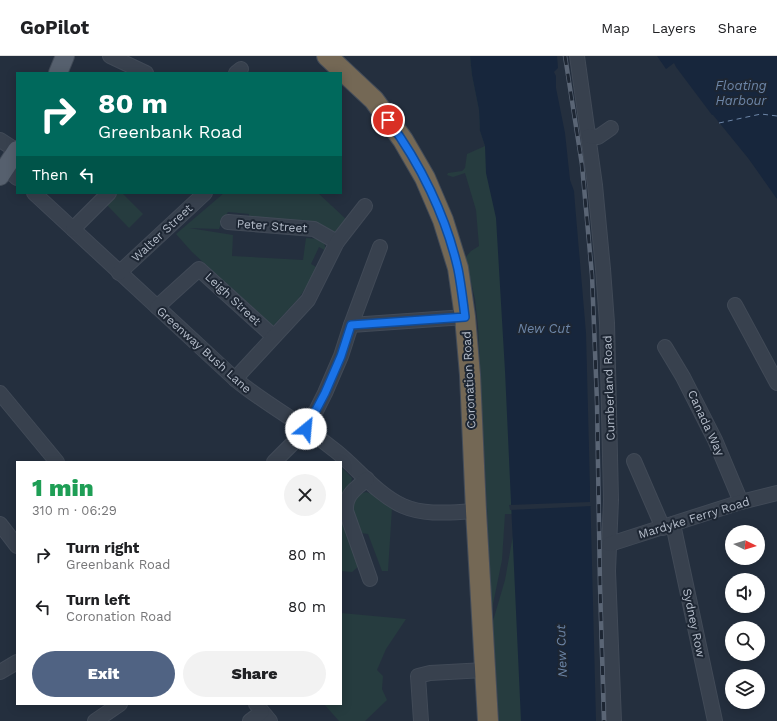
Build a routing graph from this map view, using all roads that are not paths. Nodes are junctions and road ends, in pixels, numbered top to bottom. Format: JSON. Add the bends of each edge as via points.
{"nodes":[{"id":1,"x":65,"y":56,"type":"edge"},
{"id":2,"x":110,"y":56,"type":"edge"},
{"id":3,"x":577,"y":56,"type":"edge"},
{"id":4,"x":333,"y":65,"type":"edge"},
{"id":5,"x":58,"y":72,"type":"edge"},
{"id":6,"x":144,"y":72,"type":"edge"},
{"id":7,"x":341,"y":72,"type":"edge"},
{"id":8,"x":342,"y":73,"type":"edge"},
{"id":9,"x":611,"y":128,"type":"dead end"},
{"id":10,"x":589,"y":136,"type":"junction"},
{"id":11,"x":0,"y":140,"type":"edge"},
{"id":12,"x":16,"y":150,"type":"edge"},
{"id":13,"x":16,"y":154,"type":"edge"},
{"id":14,"x":8,"y":174,"type":"edge"},
{"id":15,"x":35,"y":194,"type":"edge"},
{"id":16,"x":108,"y":194,"type":"edge"},
{"id":17,"x":204,"y":194,"type":"edge"},
{"id":18,"x":365,"y":206,"type":"dead end"},
{"id":19,"x":228,"y":222,"type":"dead end"},
{"id":20,"x":73,"y":229,"type":"junction"},
{"id":21,"x":337,"y":242,"type":"junction"},
{"id":22,"x":380,"y":247,"type":"dead end"},
{"id":23,"x":119,"y":272,"type":"junction"},
{"id":24,"x":735,"y":305,"type":"dead end"},
{"id":25,"x":157,"y":307,"type":"junction"},
{"id":26,"x":465,"y":317,"type":"junction"},
{"id":27,"x":351,"y":325,"type":"junction"},
{"id":28,"x":273,"y":336,"type":"junction"},
{"id":29,"x":665,"y":347,"type":"dead end"},
{"id":30,"x":235,"y":379,"type":"junction"},
{"id":31,"x":777,"y":383,"type":"edge"},
{"id":32,"x":0,"y":393,"type":"edge"},
{"id":33,"x":306,"y":429,"type":"junction"},
{"id":34,"x":56,"y":461,"type":"edge"},
{"id":35,"x":275,"y":461,"type":"edge"},
{"id":36,"x":634,"y":461,"type":"dead end"},
{"id":37,"x":366,"y":479,"type":"junction"},
{"id":38,"x":777,"y":493,"type":"edge"},
{"id":39,"x":741,"y":502,"type":"junction"},
{"id":40,"x":476,"y":511,"type":"junction"},
{"id":41,"x":0,"y":524,"type":"edge"},
{"id":42,"x":668,"y":526,"type":"junction"},
{"id":43,"x":610,"y":544,"type":"junction"},
{"id":44,"x":16,"y":545,"type":"edge"},
{"id":45,"x":370,"y":579,"type":"dead end"},
{"id":46,"x":16,"y":663,"type":"edge"},
{"id":47,"x":485,"y":670,"type":"junction"},
{"id":48,"x":0,"y":672,"type":"edge"},
{"id":49,"x":119,"y":705,"type":"edge"},
{"id":50,"x":263,"y":712,"type":"edge"},
{"id":51,"x":95,"y":721,"type":"edge"},
{"id":52,"x":250,"y":721,"type":"edge"},
{"id":53,"x":421,"y":721,"type":"edge"},
{"id":54,"x":488,"y":721,"type":"edge"},
{"id":55,"x":614,"y":721,"type":"edge"},
{"id":56,"x":715,"y":721,"type":"edge"}],
"edges":[{"from":1,"to":5,"type":"main road"},
{"from":2,"to":6,"type":"street"},
{"from":3,"to":10,"type":"street","name":"Cumberland Road"},
{"from":4,"to":7,"type":"highway","name":"Coronation Road"},
{"from":8,"to":26,"type":"highway","name":"Coronation Road","via":[[374,100],[403,140],[425,178],[443,220],[458,268]]},
{"from":9,"to":10,"type":"street","via":[[598,136]]},
{"from":10,"to":43,"type":"street","name":"Cumberland Road","via":[[607,323],[611,466]]},
{"from":11,"to":12,"type":"street"},
{"from":13,"to":14,"type":"main road"},
{"from":15,"to":20,"type":"street","name":"Greenway Bush Lane"},
{"from":16,"to":20,"type":"street"},
{"from":17,"to":23,"type":"street","name":"Walter Street"},
{"from":18,"to":21,"type":"street"},
{"from":19,"to":21,"type":"street","name":"Peter Street","via":[[314,229]]},
{"from":20,"to":23,"type":"street","name":"Greenway Bush Lane"},
{"from":21,"to":28,"type":"street","via":[[310,296]]},
{"from":22,"to":27,"type":"street"},
{"from":23,"to":25,"type":"street","name":"Greenway Bush Lane"},
{"from":24,"to":31,"type":"street"},
{"from":25,"to":28,"type":"street","name":"Leigh Street","via":[[199,269]]},
{"from":25,"to":30,"type":"street","name":"Greenway Bush Lane"},
{"from":26,"to":27,"type":"street"},
{"from":26,"to":40,"type":"highway","name":"Coronation Road"},
{"from":27,"to":33,"type":"street","via":[[325,393]]},
{"from":28,"to":30,"type":"street"},
{"from":29,"to":39,"type":"street","name":"Canada Way","via":[[715,440]]},
{"from":30,"to":33,"type":"street","name":"Greenway Bush Lane"},
{"from":32,"to":34,"type":"street"},
{"from":33,"to":35,"type":"street"},
{"from":33,"to":37,"type":"street","name":"Greenway Bush Lane"},
{"from":36,"to":42,"type":"street","name":"Sydney Row"},
{"from":37,"to":40,"type":"street","name":"Greenway Bush Lane","via":[[403,506],[420,512]]},
{"from":37,"to":45,"type":"street","via":[[354,489],[346,503],[346,511]]},
{"from":38,"to":39,"type":"street","name":"Mardyke Ferry Road"},
{"from":39,"to":42,"type":"street","name":"Mardyke Ferry Road"},
{"from":40,"to":47,"type":"highway","name":"Coronation Road"},
{"from":41,"to":44,"type":"street"},
{"from":42,"to":43,"type":"street","name":"Mardyke Ferry Road"},
{"from":42,"to":56,"type":"street","name":"Sydney Row"},
{"from":43,"to":55,"type":"street","name":"Cumberland Road","via":[[608,570]]},
{"from":46,"to":48,"type":"street"},
{"from":47,"to":53,"type":"street","via":[[418,676]]},
{"from":47,"to":54,"type":"highway","name":"Coronation Road"},
{"from":49,"to":51,"type":"street"},
{"from":50,"to":52,"type":"street"}]}
